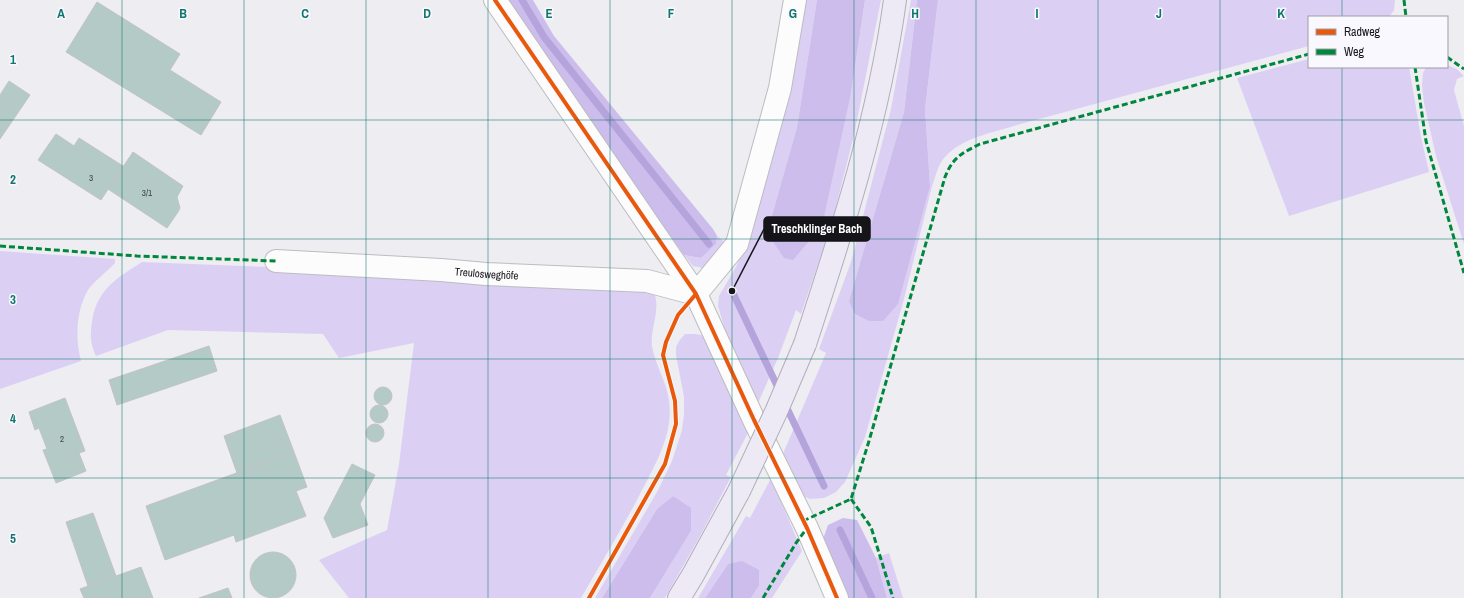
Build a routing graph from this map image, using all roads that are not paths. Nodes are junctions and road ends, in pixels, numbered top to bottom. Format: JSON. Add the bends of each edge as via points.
{"nodes":[{"id":1,"x":495,"y":0,"type":"edge"},
{"id":2,"x":795,"y":0,"type":"edge"},
{"id":3,"x":895,"y":0,"type":"edge"},
{"id":4,"x":276,"y":262,"type":"dead end"},
{"id":5,"x":696,"y":294,"type":"junction"},
{"id":6,"x":679,"y":598,"type":"edge"},
{"id":7,"x":837,"y":598,"type":"edge"}],
"edges":[{"from":1,"to":5,"type":"street"},
{"from":2,"to":5,"type":"street","via":[[780,88],[737,244]]},
{"from":3,"to":6,"type":"main road","bridge":true,"via":[[867,140],[805,344],[738,491]]},
{"from":4,"to":5,"type":"street","name":"Treulosweghöfe","via":[[647,281]]},
{"from":5,"to":7,"type":"street","via":[[807,528]]}]}
